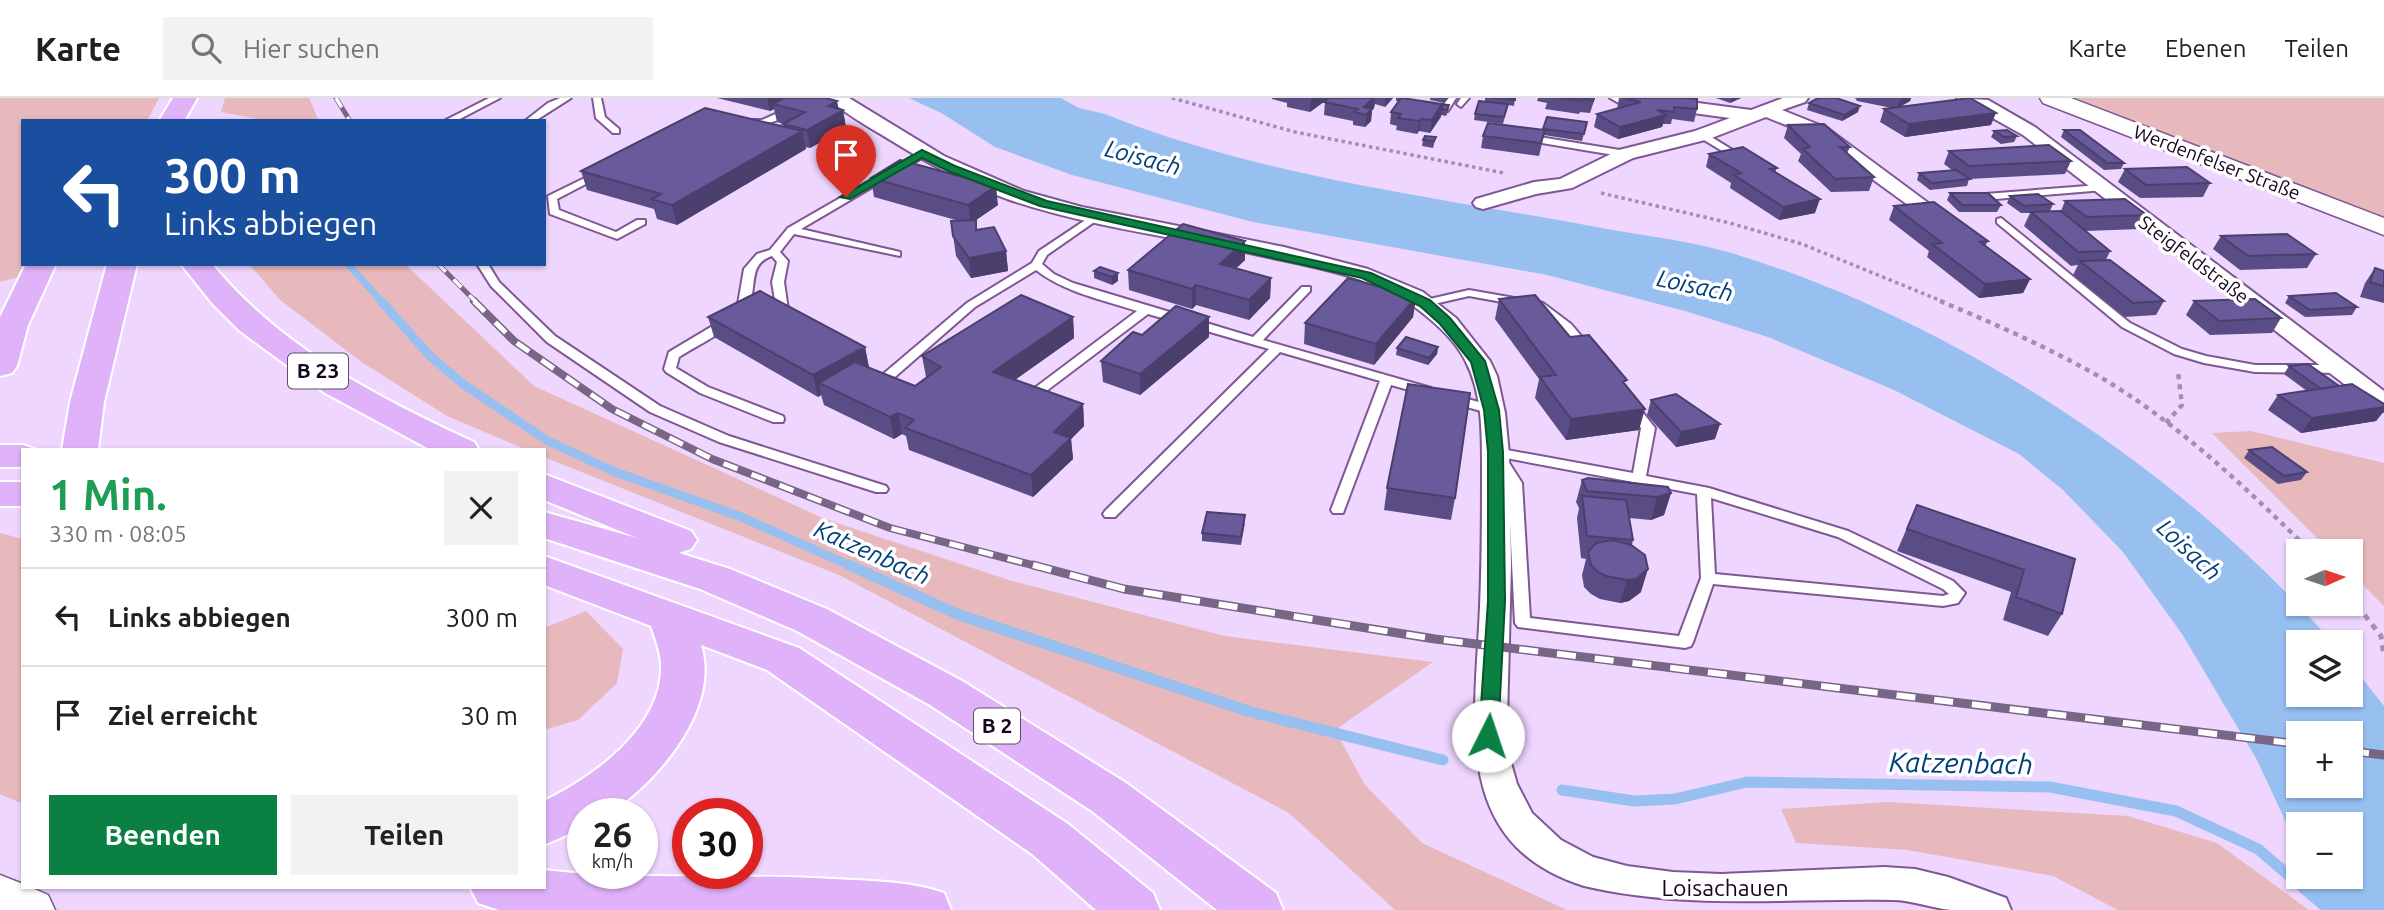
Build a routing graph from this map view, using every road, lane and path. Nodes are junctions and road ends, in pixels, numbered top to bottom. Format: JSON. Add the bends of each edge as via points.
{"nodes":[{"id":1,"x":185,"y":98,"type":"edge"},
{"id":2,"x":496,"y":98,"type":"edge"},
{"id":3,"x":567,"y":98,"type":"edge"},
{"id":4,"x":597,"y":98,"type":"edge"},
{"id":5,"x":819,"y":98,"type":"edge"},
{"id":6,"x":837,"y":98,"type":"edge"},
{"id":7,"x":1172,"y":98,"type":"edge"},
{"id":8,"x":1452,"y":98,"type":"edge"},
{"id":9,"x":1619,"y":98,"type":"edge"},
{"id":10,"x":1799,"y":98,"type":"edge"},
{"id":11,"x":1966,"y":98,"type":"edge"},
{"id":12,"x":2051,"y":98,"type":"edge"},
{"id":13,"x":1445,"y":109,"type":"edge"},
{"id":14,"x":1760,"y":113,"type":"junction"},
{"id":15,"x":172,"y":119,"type":"edge"},
{"id":16,"x":452,"y":119,"type":"edge"},
{"id":17,"x":532,"y":119,"type":"edge"},
{"id":18,"x":740,"y":123,"type":"edge"},
{"id":19,"x":616,"y":131,"type":"dead end"},
{"id":20,"x":1702,"y":135,"type":"junction"},
{"id":21,"x":1516,"y":136,"type":"edge"},
{"id":22,"x":922,"y":154,"type":"junction"},
{"id":23,"x":1626,"y":154,"type":"junction"},
{"id":24,"x":1750,"y":163,"type":"edge"},
{"id":25,"x":611,"y":169,"type":"edge"},
{"id":26,"x":1565,"y":184,"type":"junction"},
{"id":27,"x":2100,"y":188,"type":"junction"},
{"id":28,"x":1963,"y":198,"type":"edge"},
{"id":29,"x":1483,"y":203,"type":"dead end"},
{"id":30,"x":1096,"y":216,"type":"junction"},
{"id":31,"x":2001,"y":220,"type":"dead end"},
{"id":32,"x":641,"y":222,"type":"dead end"},
{"id":33,"x":2384,"y":227,"type":"edge"},
{"id":34,"x":792,"y":230,"type":"junction"},
{"id":35,"x":1968,"y":240,"type":"edge"},
{"id":36,"x":774,"y":252,"type":"junction"},
{"id":37,"x":896,"y":254,"type":"dead end"},
{"id":38,"x":1036,"y":265,"type":"junction"},
{"id":39,"x":40,"y":266,"type":"edge"},
{"id":40,"x":121,"y":266,"type":"edge"},
{"id":41,"x":198,"y":266,"type":"edge"},
{"id":42,"x":483,"y":266,"type":"edge"},
{"id":43,"x":1306,"y":289,"type":"dead end"},
{"id":44,"x":1425,"y":303,"type":"junction"},
{"id":45,"x":1146,"y":310,"type":"junction"},
{"id":46,"x":808,"y":324,"type":"edge"},
{"id":47,"x":1257,"y":341,"type":"junction"},
{"id":48,"x":1277,"y":348,"type":"junction"},
{"id":49,"x":2175,"y":351,"type":"junction"},
{"id":50,"x":1592,"y":357,"type":"edge"},
{"id":51,"x":0,"y":366,"type":"edge"},
{"id":52,"x":2340,"y":369,"type":"junction"},
{"id":53,"x":1387,"y":379,"type":"junction"},
{"id":54,"x":899,"y":394,"type":"edge"},
{"id":55,"x":1624,"y":398,"type":"edge"},
{"id":56,"x":2384,"y":402,"type":"edge"},
{"id":57,"x":1062,"y":404,"type":"edge"},
{"id":58,"x":1492,"y":410,"type":"junction"},
{"id":59,"x":778,"y":419,"type":"dead end"},
{"id":60,"x":2166,"y":423,"type":"junction"},
{"id":61,"x":80,"y":448,"type":"edge"},
{"id":62,"x":457,"y":448,"type":"edge"},
{"id":63,"x":1496,"y":452,"type":"junction"},
{"id":64,"x":0,"y":456,"type":"edge"},
{"id":65,"x":21,"y":457,"type":"edge"},
{"id":66,"x":1639,"y":479,"type":"junction"},
{"id":67,"x":546,"y":487,"type":"edge"},
{"id":68,"x":881,"y":489,"type":"dead end"},
{"id":69,"x":1704,"y":491,"type":"junction"},
{"id":70,"x":0,"y":494,"type":"edge"},
{"id":71,"x":21,"y":494,"type":"edge"},
{"id":72,"x":1338,"y":510,"type":"dead end"},
{"id":73,"x":1110,"y":514,"type":"dead end"},
{"id":74,"x":546,"y":525,"type":"edge"},
{"id":75,"x":2299,"y":539,"type":"edge"},
{"id":76,"x":546,"y":571,"type":"edge"},
{"id":77,"x":1708,"y":578,"type":"junction"},
{"id":78,"x":715,"y":579,"type":"junction"},
{"id":79,"x":2363,"y":613,"type":"edge"},
{"id":80,"x":669,"y":617,"type":"junction"},
{"id":81,"x":2384,"y":657,"type":"edge"},
{"id":82,"x":546,"y":823,"type":"edge"},
{"id":83,"x":513,"y":889,"type":"edge"},
{"id":84,"x":0,"y":896,"type":"edge"},
{"id":85,"x":31,"y":910,"type":"edge"},
{"id":86,"x":925,"y":910,"type":"edge"},
{"id":87,"x":1133,"y":910,"type":"edge"},
{"id":88,"x":1257,"y":910,"type":"edge"},
{"id":89,"x":1992,"y":910,"type":"edge"}],
"edges":[{"from":1,"to":15,"type":"highway"},
{"from":2,"to":16,"type":"lane"},
{"from":3,"to":17,"type":"lane"},
{"from":4,"to":19,"type":"lane","via":[[601,118]]},
{"from":5,"to":18,"type":"lane","via":[[763,123]]},
{"from":6,"to":22,"type":"street","name":"Loisachauen"},
{"from":7,"to":26,"type":"path","via":[[1308,138]]},
{"from":8,"to":13,"type":"lane"},
{"from":9,"to":14,"type":"street"},
{"from":10,"to":14,"type":"street"},
{"from":11,"to":27,"type":"street","name":"Steigfeldstraße","via":[[2029,131]]},
{"from":12,"to":33,"type":"street","name":"Werdenfelser Straße"},
{"from":14,"to":20,"type":"street"},
{"from":14,"to":35,"type":"street","via":[[1820,132]]},
{"from":20,"to":23,"type":"street"},
{"from":20,"to":24,"type":"lane"},
{"from":21,"to":23,"type":"lane"},
{"from":22,"to":30,"type":"street","name":"Loisachauen","via":[[1005,191]]},
{"from":22,"to":34,"type":"lane"},
{"from":23,"to":26,"type":"street"},
{"from":25,"to":32,"type":"lane","via":[[552,198],[554,212],[617,236]]},
{"from":26,"to":29,"type":"street"},
{"from":26,"to":60,"type":"path","via":[[1730,223],[1861,267],[2100,376]]},
{"from":27,"to":28,"type":"lane"},
{"from":27,"to":52,"type":"street","name":"Steigfeldstraße"},
{"from":30,"to":38,"type":"lane","via":[[1043,253]]},
{"from":30,"to":44,"type":"street","name":"Loisachauen","via":[[1367,275]]},
{"from":31,"to":49,"type":"lane","via":[[2126,325]]},
{"from":34,"to":36,"type":"lane"},
{"from":34,"to":37,"type":"lane"},
{"from":36,"to":46,"type":"lane","via":[[783,261],[778,282],[783,312]]},
{"from":36,"to":59,"type":"lane","via":[[761,256],[749,269],[744,304],[734,317],[673,355],[670,369],[704,390]]},
{"from":38,"to":45,"type":"lane","via":[[1069,285]]},
{"from":38,"to":54,"type":"lane","via":[[971,305],[879,384]]},
{"from":39,"to":51,"type":"highway","via":[[12,325]]},
{"from":40,"to":61,"type":"highway","via":[[87,402]]},
{"from":41,"to":62,"type":"highway","number":"B 23","via":[[227,301],[277,344],[365,402]]},
{"from":42,"to":68,"type":"lane","via":[[495,284],[551,339],[655,410],[724,439]]},
{"from":43,"to":47,"type":"lane"},
{"from":44,"to":50,"type":"lane","via":[[1469,293],[1539,305],[1567,326]]},
{"from":44,"to":58,"type":"street","name":"Loisachauen","via":[[1478,361]]},
{"from":45,"to":47,"type":"lane"},
{"from":45,"to":57,"type":"lane","via":[[1036,393]]},
{"from":47,"to":48,"type":"lane"},
{"from":48,"to":53,"type":"lane"},
{"from":48,"to":73,"type":"lane"},
{"from":49,"to":52,"type":"lane","via":[[2229,367],[2274,372]]},
{"from":49,"to":60,"type":"path","via":[[2182,405]]},
{"from":52,"to":56,"type":"street","name":"Steigfeldstraße"},
{"from":53,"to":58,"type":"lane"},
{"from":53,"to":72,"type":"lane"},
{"from":55,"to":66,"type":"lane","via":[[1648,428]]},
{"from":58,"to":63,"type":"street","name":"Loisachauen"},
{"from":60,"to":75,"type":"path"},
{"from":63,"to":66,"type":"lane"},
{"from":63,"to":77,"type":"lane","via":[[1515,483],[1523,623],[1685,642]]},
{"from":63,"to":89,"type":"street","name":"Loisachauen","via":[[1497,601],[1488,736],[1501,792],[1520,826],[1558,862],[1610,882],[1673,891],[1900,884],[1950,892]]},
{"from":64,"to":65,"type":"highway"},
{"from":66,"to":69,"type":"lane"},
{"from":67,"to":78,"type":"highway","via":[[677,540]]},
{"from":69,"to":77,"type":"lane"},
{"from":69,"to":77,"type":"lane","via":[[1843,534],[1948,584],[1957,593],[1943,601]]},
{"from":70,"to":71,"type":"highway"},
{"from":74,"to":78,"type":"highway","number":"B 2"},
{"from":76,"to":80,"type":"highway"},
{"from":78,"to":88,"type":"highway","number":"B 2","via":[[812,620],[946,693],[1109,797]]},
{"from":79,"to":81,"type":"path","via":[[2381,636]]},
{"from":80,"to":82,"type":"highway","via":[[684,664],[677,699],[663,731],[611,787]]},
{"from":80,"to":87,"type":"highway","via":[[782,659],[1050,839]]},
{"from":83,"to":86,"type":"highway","via":[[612,901],[879,903]]},
{"from":84,"to":85,"type":"street"}]}
